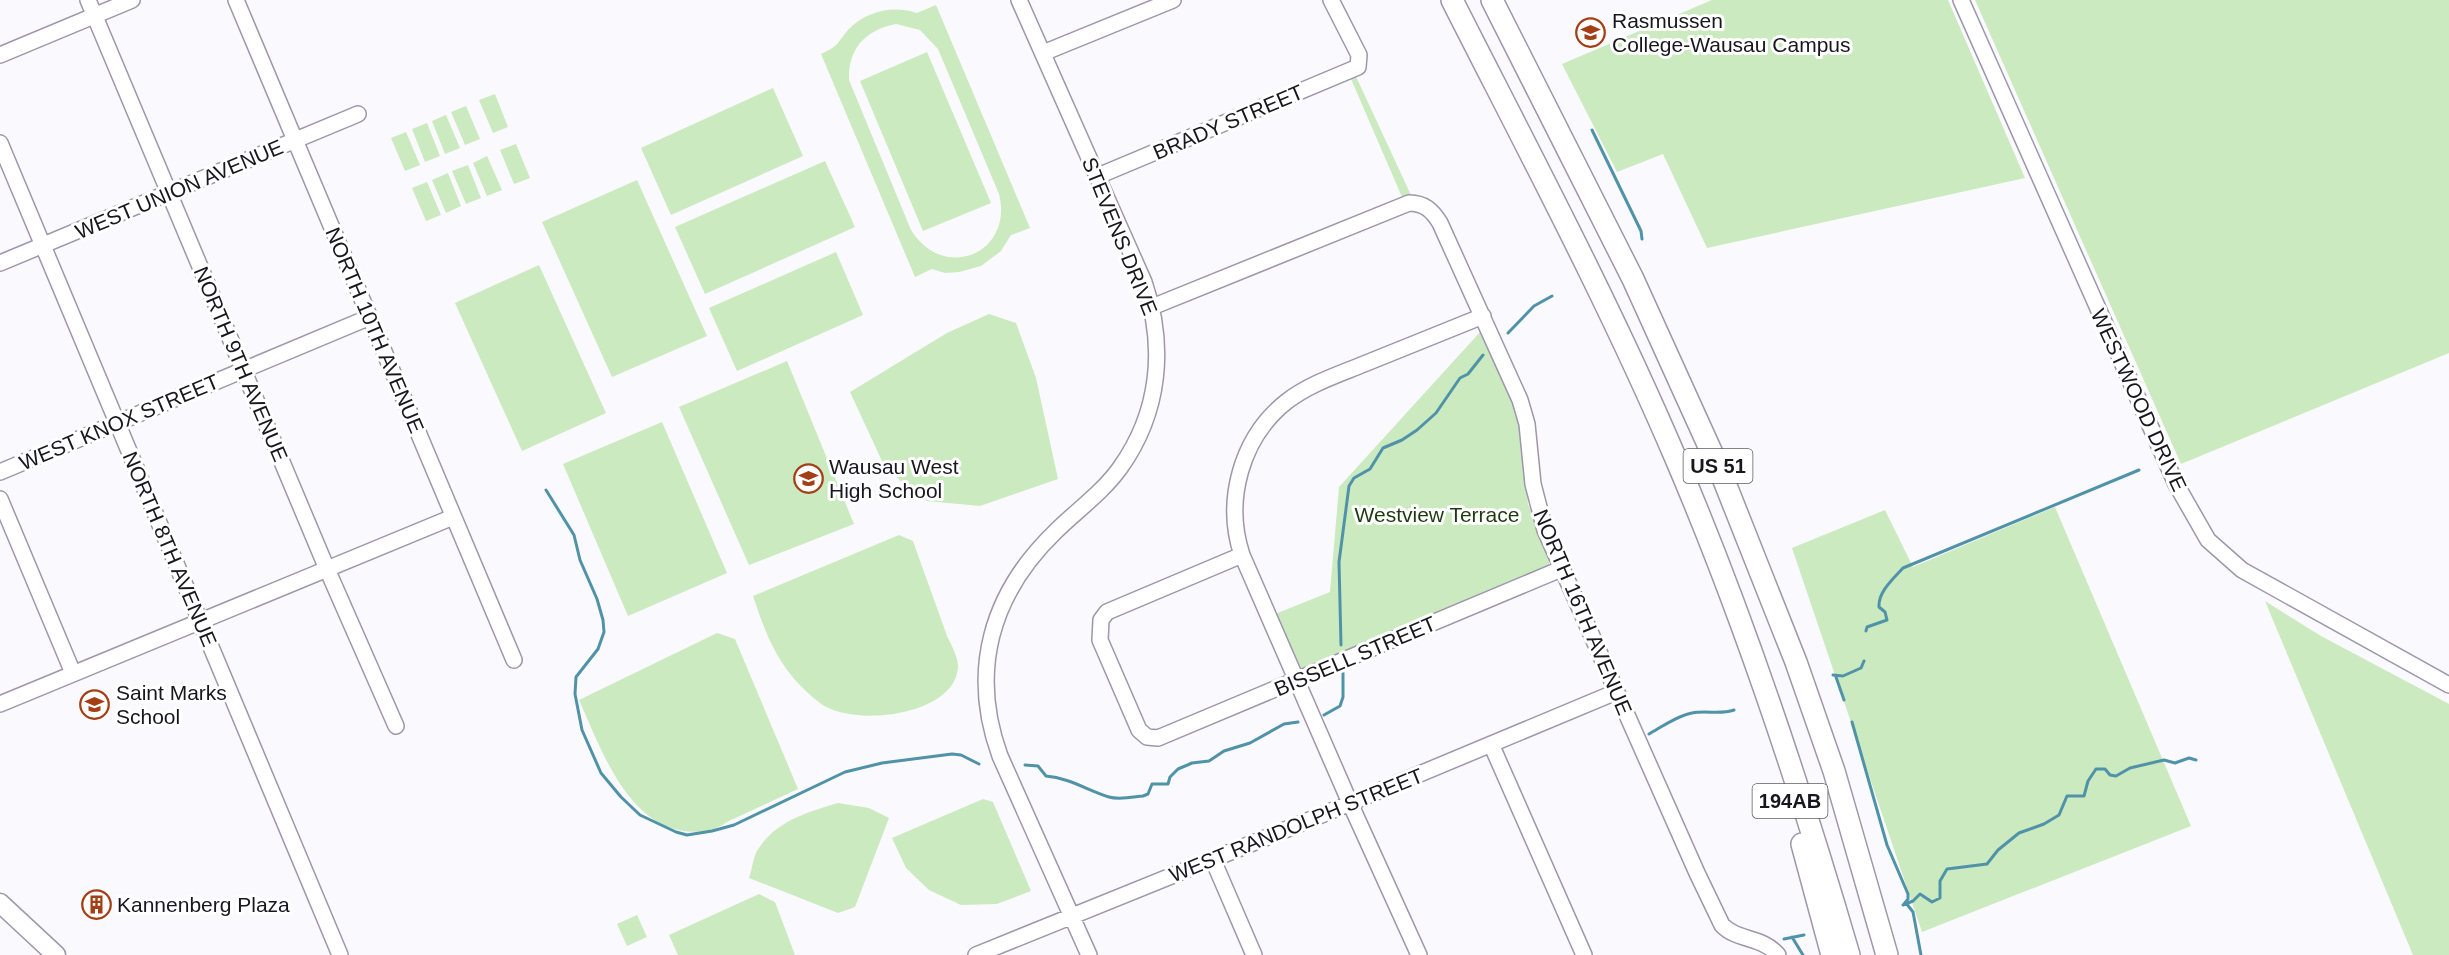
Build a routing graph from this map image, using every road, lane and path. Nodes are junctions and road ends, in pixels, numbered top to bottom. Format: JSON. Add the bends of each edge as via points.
{"nodes":[{"id":1,"x":88,"y":0,"type":"edge"},
{"id":2,"x":132,"y":0,"type":"edge"},
{"id":3,"x":236,"y":0,"type":"edge"},
{"id":4,"x":1019,"y":0,"type":"edge"},
{"id":5,"x":1173,"y":0,"type":"edge"},
{"id":6,"x":1331,"y":0,"type":"edge"},
{"id":7,"x":1452,"y":0,"type":"edge"},
{"id":8,"x":1492,"y":0,"type":"edge"},
{"id":9,"x":1961,"y":0,"type":"edge"},
{"id":10,"x":95,"y":15,"type":"junction"},
{"id":11,"x":1043,"y":53,"type":"junction"},
{"id":12,"x":0,"y":55,"type":"edge"},
{"id":13,"x":358,"y":114,"type":"dead end"},
{"id":14,"x":295,"y":140,"type":"junction"},
{"id":15,"x":0,"y":142,"type":"edge"},
{"id":16,"x":1098,"y":176,"type":"junction"},
{"id":17,"x":169,"y":193,"type":"junction"},
{"id":18,"x":43,"y":246,"type":"junction"},
{"id":19,"x":0,"y":263,"type":"edge"},
{"id":20,"x":1152,"y":307,"type":"junction"},
{"id":21,"x":1483,"y":316,"type":"junction"},
{"id":22,"x":370,"y":317,"type":"junction"},
{"id":23,"x":244,"y":370,"type":"junction"},
{"id":24,"x":118,"y":423,"type":"junction"},
{"id":25,"x":0,"y":472,"type":"edge"},
{"id":26,"x":0,"y":499,"type":"edge"},
{"id":27,"x":453,"y":517,"type":"junction"},
{"id":28,"x":1242,"y":555,"type":"junction"},
{"id":29,"x":327,"y":569,"type":"junction"},
{"id":30,"x":1561,"y":569,"type":"junction"},
{"id":31,"x":200,"y":621,"type":"junction"},
{"id":32,"x":1748,"y":646,"type":"junction"},
{"id":33,"x":514,"y":660,"type":"dead end"},
{"id":34,"x":73,"y":673,"type":"junction"},
{"id":35,"x":1298,"y":681,"type":"junction"},
{"id":36,"x":2449,"y":685,"type":"edge"},
{"id":37,"x":1616,"y":692,"type":"junction"},
{"id":38,"x":0,"y":704,"type":"edge"},
{"id":39,"x":396,"y":726,"type":"dead end"},
{"id":40,"x":1491,"y":744,"type":"junction"},
{"id":41,"x":1834,"y":771,"type":"junction"},
{"id":42,"x":1350,"y":803,"type":"junction"},
{"id":43,"x":1212,"y":860,"type":"junction"},
{"id":44,"x":0,"y":903,"type":"edge"},
{"id":45,"x":1072,"y":917,"type":"junction"},
{"id":46,"x":56,"y":955,"type":"edge"},
{"id":47,"x":340,"y":955,"type":"edge"},
{"id":48,"x":976,"y":955,"type":"edge"},
{"id":49,"x":1089,"y":955,"type":"edge"},
{"id":50,"x":1254,"y":955,"type":"edge"},
{"id":51,"x":1419,"y":955,"type":"edge"},
{"id":52,"x":1584,"y":955,"type":"edge"},
{"id":53,"x":1778,"y":955,"type":"edge"},
{"id":54,"x":1832,"y":955,"type":"edge"},
{"id":55,"x":1849,"y":955,"type":"edge"},
{"id":56,"x":1887,"y":955,"type":"edge"},
{"id":57,"x":1897,"y":955,"type":"edge"}],
"edges":[{"from":1,"to":10,"type":"street","name":"NORTH 9TH AVENUE"},
{"from":2,"to":10,"type":"street"},
{"from":3,"to":14,"type":"street","name":"NORTH 10TH AVENUE"},
{"from":4,"to":11,"type":"street","name":"STEVENS DRIVE"},
{"from":5,"to":11,"type":"street"},
{"from":6,"to":16,"type":"street","name":"BRADY STREET","via":[[1359,55],[1358,67]]},
{"from":7,"to":32,"type":"highway","number":"US 51","via":[[1631,358],[1694,503]]},
{"from":8,"to":41,"type":"highway","number":"US 51","via":[[1633,279],[1705,434],[1773,602]]},
{"from":9,"to":36,"type":"street","name":"WESTWOOD DRIVE","via":[[2176,484],[2208,540],[2242,570]]},
{"from":10,"to":12,"type":"street"},
{"from":10,"to":17,"type":"street","name":"NORTH 9TH AVENUE"},
{"from":11,"to":16,"type":"street","name":"STEVENS DRIVE"},
{"from":13,"to":14,"type":"street","name":"WEST UNION AVENUE"},
{"from":14,"to":17,"type":"street","name":"WEST UNION AVENUE"},
{"from":14,"to":22,"type":"street","name":"NORTH 10TH AVENUE"},
{"from":15,"to":18,"type":"street","name":"NORTH 8TH AVENUE"},
{"from":16,"to":20,"type":"street","name":"STEVENS DRIVE"},
{"from":17,"to":18,"type":"street","name":"WEST UNION AVENUE"},
{"from":17,"to":23,"type":"street","name":"NORTH 9TH AVENUE"},
{"from":18,"to":19,"type":"street","name":"WEST UNION AVENUE"},
{"from":18,"to":24,"type":"street","name":"NORTH 8TH AVENUE"},
{"from":20,"to":21,"type":"street","name":"NORTH 16TH AVENUE","via":[[1409,202],[1422,204],[1435,214]]},
{"from":20,"to":45,"type":"street","name":"STEVENS DRIVE","via":[[1158,351],[1156,379],[1133,448],[1104,487],[1054,532],[1012,582],[996,619],[985,671],[985,699],[994,742]]},
{"from":21,"to":28,"type":"street","via":[[1315,384],[1274,412],[1252,442],[1238,477],[1234,523]]},
{"from":21,"to":30,"type":"street","name":"NORTH 16TH AVENUE","via":[[1520,400],[1527,424],[1536,500]]},
{"from":22,"to":23,"type":"street","name":"WEST KNOX STREET"},
{"from":22,"to":27,"type":"street","name":"NORTH 10TH AVENUE"},
{"from":23,"to":24,"type":"street","name":"WEST KNOX STREET"},
{"from":23,"to":29,"type":"street","name":"NORTH 9TH AVENUE"},
{"from":24,"to":25,"type":"street","name":"WEST KNOX STREET"},
{"from":24,"to":31,"type":"street","name":"NORTH 8TH AVENUE"},
{"from":26,"to":34,"type":"street"},
{"from":27,"to":29,"type":"street"},
{"from":27,"to":33,"type":"street","name":"NORTH 10TH AVENUE"},
{"from":28,"to":35,"type":"street"},
{"from":28,"to":35,"type":"street","name":"BISSELL STREET","via":[[1107,612],[1101,620],[1100,640],[1139,730],[1147,737],[1158,738]]},
{"from":29,"to":31,"type":"street"},
{"from":29,"to":39,"type":"street","name":"NORTH 9TH AVENUE"},
{"from":30,"to":35,"type":"street","name":"BISSELL STREET"},
{"from":30,"to":37,"type":"street","name":"NORTH 16TH AVENUE"},
{"from":31,"to":34,"type":"street"},
{"from":31,"to":47,"type":"street","name":"NORTH 8TH AVENUE"},
{"from":32,"to":54,"type":"highway","number":"194AB"},
{"from":32,"to":55,"type":"highway","number":"US 51","via":[[1802,796]]},
{"from":34,"to":38,"type":"street"},
{"from":35,"to":42,"type":"street"},
{"from":37,"to":40,"type":"street","name":"WEST RANDOLPH STREET"},
{"from":37,"to":53,"type":"street","name":"NORTH 16TH AVENUE","via":[[1722,925],[1728,931],[1769,946]]},
{"from":40,"to":42,"type":"street","name":"WEST RANDOLPH STREET"},
{"from":40,"to":52,"type":"street"},
{"from":41,"to":56,"type":"highway","number":"US 51"},
{"from":41,"to":57,"type":"highway","number":"US 51"},
{"from":42,"to":43,"type":"street","name":"WEST RANDOLPH STREET"},
{"from":42,"to":51,"type":"street"},
{"from":43,"to":45,"type":"street","name":"WEST RANDOLPH STREET"},
{"from":43,"to":50,"type":"street"},
{"from":44,"to":46,"type":"main road"},
{"from":45,"to":48,"type":"street","name":"WEST RANDOLPH STREET"},
{"from":45,"to":49,"type":"street","name":"STEVENS DRIVE"}]}
